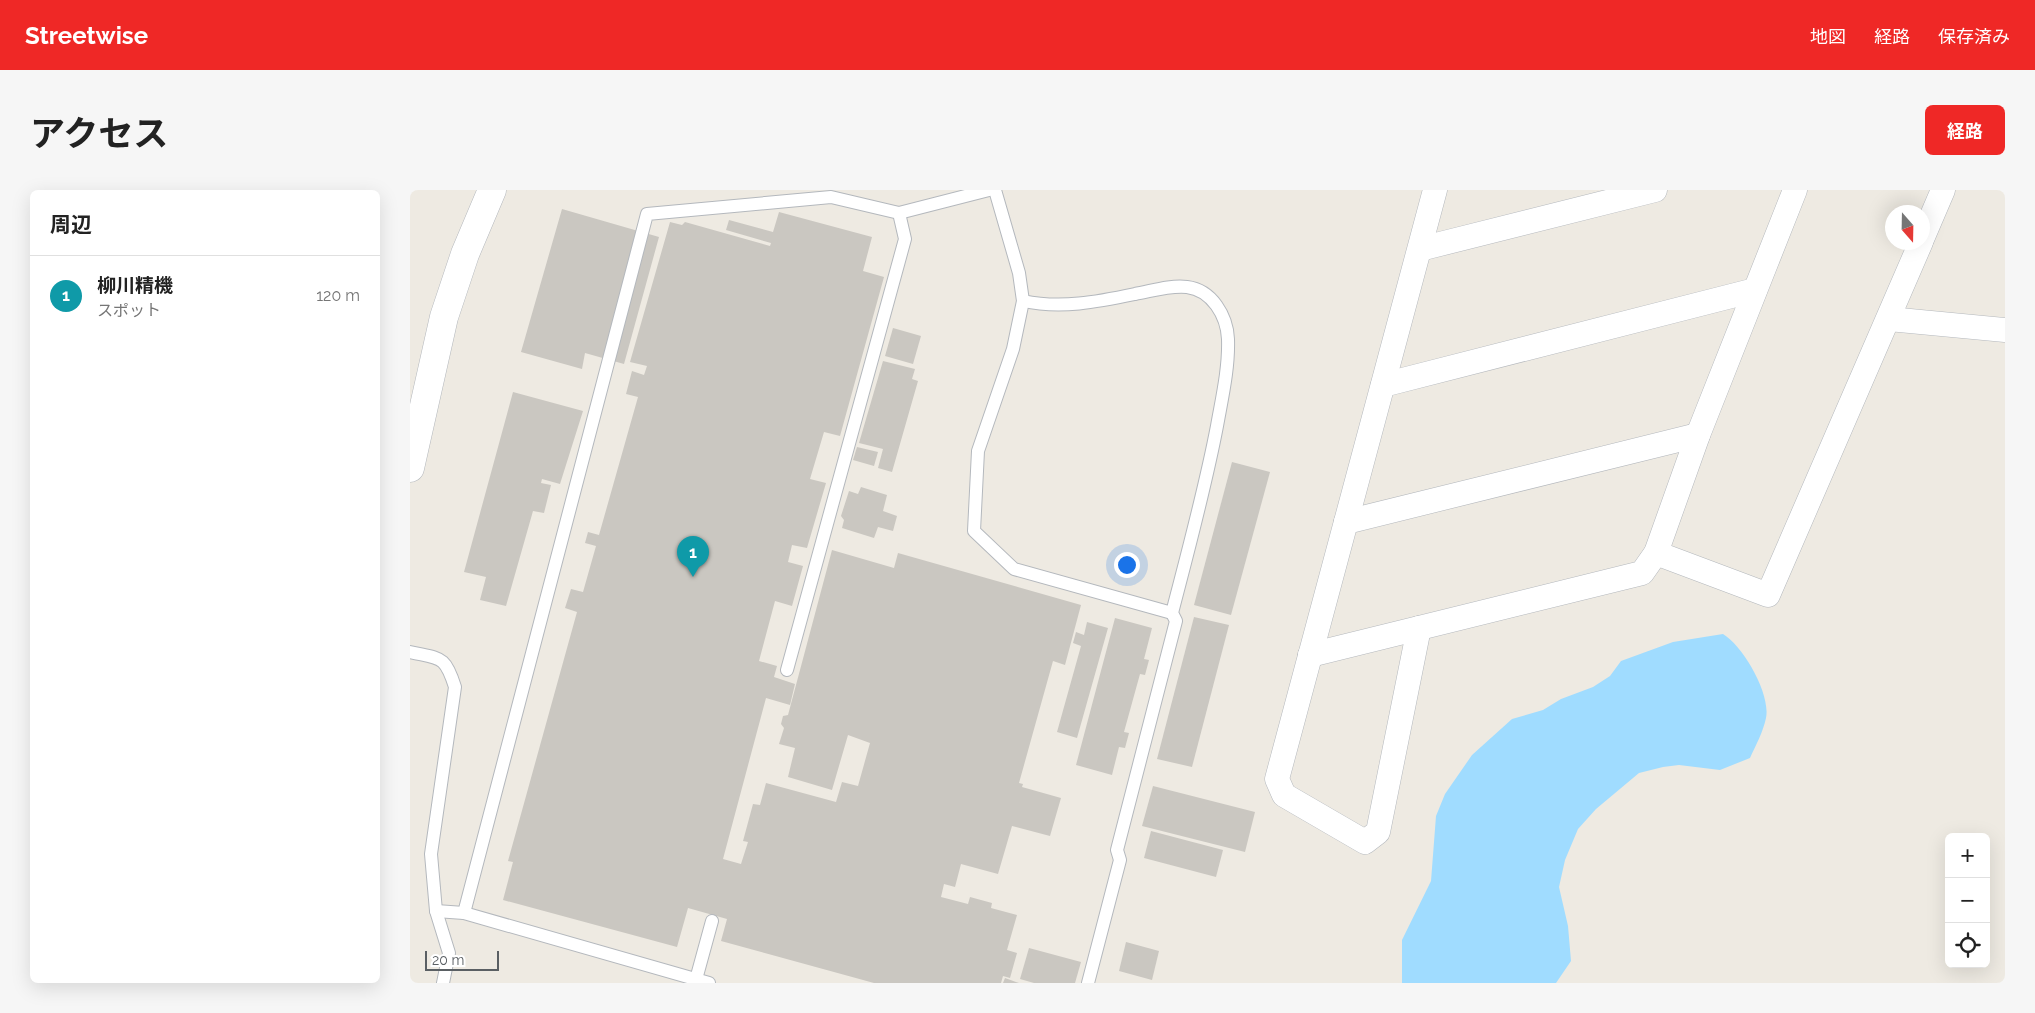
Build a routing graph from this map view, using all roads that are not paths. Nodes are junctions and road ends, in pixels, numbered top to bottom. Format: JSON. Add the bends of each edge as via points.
{"nodes":[{"id":1,"x":492,"y":190,"type":"edge"},
{"id":2,"x":989,"y":190,"type":"edge"},
{"id":3,"x":995,"y":190,"type":"edge"},
{"id":4,"x":1435,"y":190,"type":"edge"},
{"id":5,"x":1655,"y":190,"type":"edge"},
{"id":6,"x":1795,"y":190,"type":"edge"},
{"id":7,"x":1943,"y":190,"type":"edge"},
{"id":8,"x":899,"y":213,"type":"junction"},
{"id":9,"x":1930,"y":222,"type":"edge"},
{"id":10,"x":1420,"y":249,"type":"junction"},
{"id":11,"x":1918,"y":250,"type":"edge"},
{"id":12,"x":1756,"y":290,"type":"junction"},
{"id":13,"x":1023,"y":301,"type":"junction"},
{"id":14,"x":1889,"y":319,"type":"junction"},
{"id":15,"x":2005,"y":330,"type":"edge"},
{"id":16,"x":1383,"y":385,"type":"junction"},
{"id":17,"x":1698,"y":435,"type":"junction"},
{"id":18,"x":410,"y":468,"type":"edge"},
{"id":19,"x":1346,"y":522,"type":"junction"},
{"id":20,"x":1656,"y":553,"type":"junction"},
{"id":21,"x":1172,"y":613,"type":"junction"},
{"id":22,"x":1419,"y":628,"type":"junction"},
{"id":23,"x":410,"y":652,"type":"edge"},
{"id":24,"x":1310,"y":655,"type":"junction"},
{"id":25,"x":787,"y":670,"type":"dead end"},
{"id":26,"x":436,"y":911,"type":"junction"},
{"id":27,"x":464,"y":913,"type":"junction"},
{"id":28,"x":712,"y":921,"type":"dead end"},
{"id":29,"x":695,"y":981,"type":"edge"},
{"id":30,"x":443,"y":983,"type":"edge"},
{"id":31,"x":709,"y":983,"type":"edge"},
{"id":32,"x":1088,"y":983,"type":"edge"}],
"edges":[{"from":1,"to":18,"type":"street","via":[[465,254],[444,317]]},
{"from":2,"to":8,"type":"lane"},
{"from":3,"to":13,"type":"lane","via":[[1019,272]]},
{"from":4,"to":10,"type":"street"},
{"from":5,"to":10,"type":"street"},
{"from":6,"to":12,"type":"street"},
{"from":7,"to":9,"type":"street"},
{"from":8,"to":25,"type":"lane","via":[[905,239]]},
{"from":8,"to":27,"type":"lane","via":[[831,197],[647,214]]},
{"from":10,"to":16,"type":"street"},
{"from":11,"to":14,"type":"street"},
{"from":12,"to":16,"type":"street"},
{"from":12,"to":17,"type":"street"},
{"from":13,"to":21,"type":"lane","via":[[1013,349],[978,451],[974,531],[1014,568]]},
{"from":13,"to":21,"type":"lane","via":[[1084,304],[1164,288],[1188,287],[1207,294],[1216,304],[1228,338],[1221,404],[1205,486]]},
{"from":14,"to":15,"type":"street"},
{"from":14,"to":20,"type":"street","via":[[1768,595]]},
{"from":16,"to":19,"type":"street"},
{"from":17,"to":19,"type":"street"},
{"from":17,"to":20,"type":"street"},
{"from":19,"to":24,"type":"street"},
{"from":20,"to":22,"type":"street","via":[[1642,573]]},
{"from":21,"to":32,"type":"lane","via":[[1176,621],[1117,850],[1120,860]]},
{"from":22,"to":24,"type":"street"},
{"from":22,"to":24,"type":"street","via":[[1378,832],[1365,842],[1284,795],[1277,779]]},
{"from":23,"to":26,"type":"lane","via":[[436,658],[448,666],[455,687],[431,854]]},
{"from":26,"to":27,"type":"lane"},
{"from":26,"to":30,"type":"lane","via":[[449,953]]},
{"from":27,"to":29,"type":"lane"},
{"from":28,"to":29,"type":"lane"},
{"from":29,"to":31,"type":"lane"}]}
